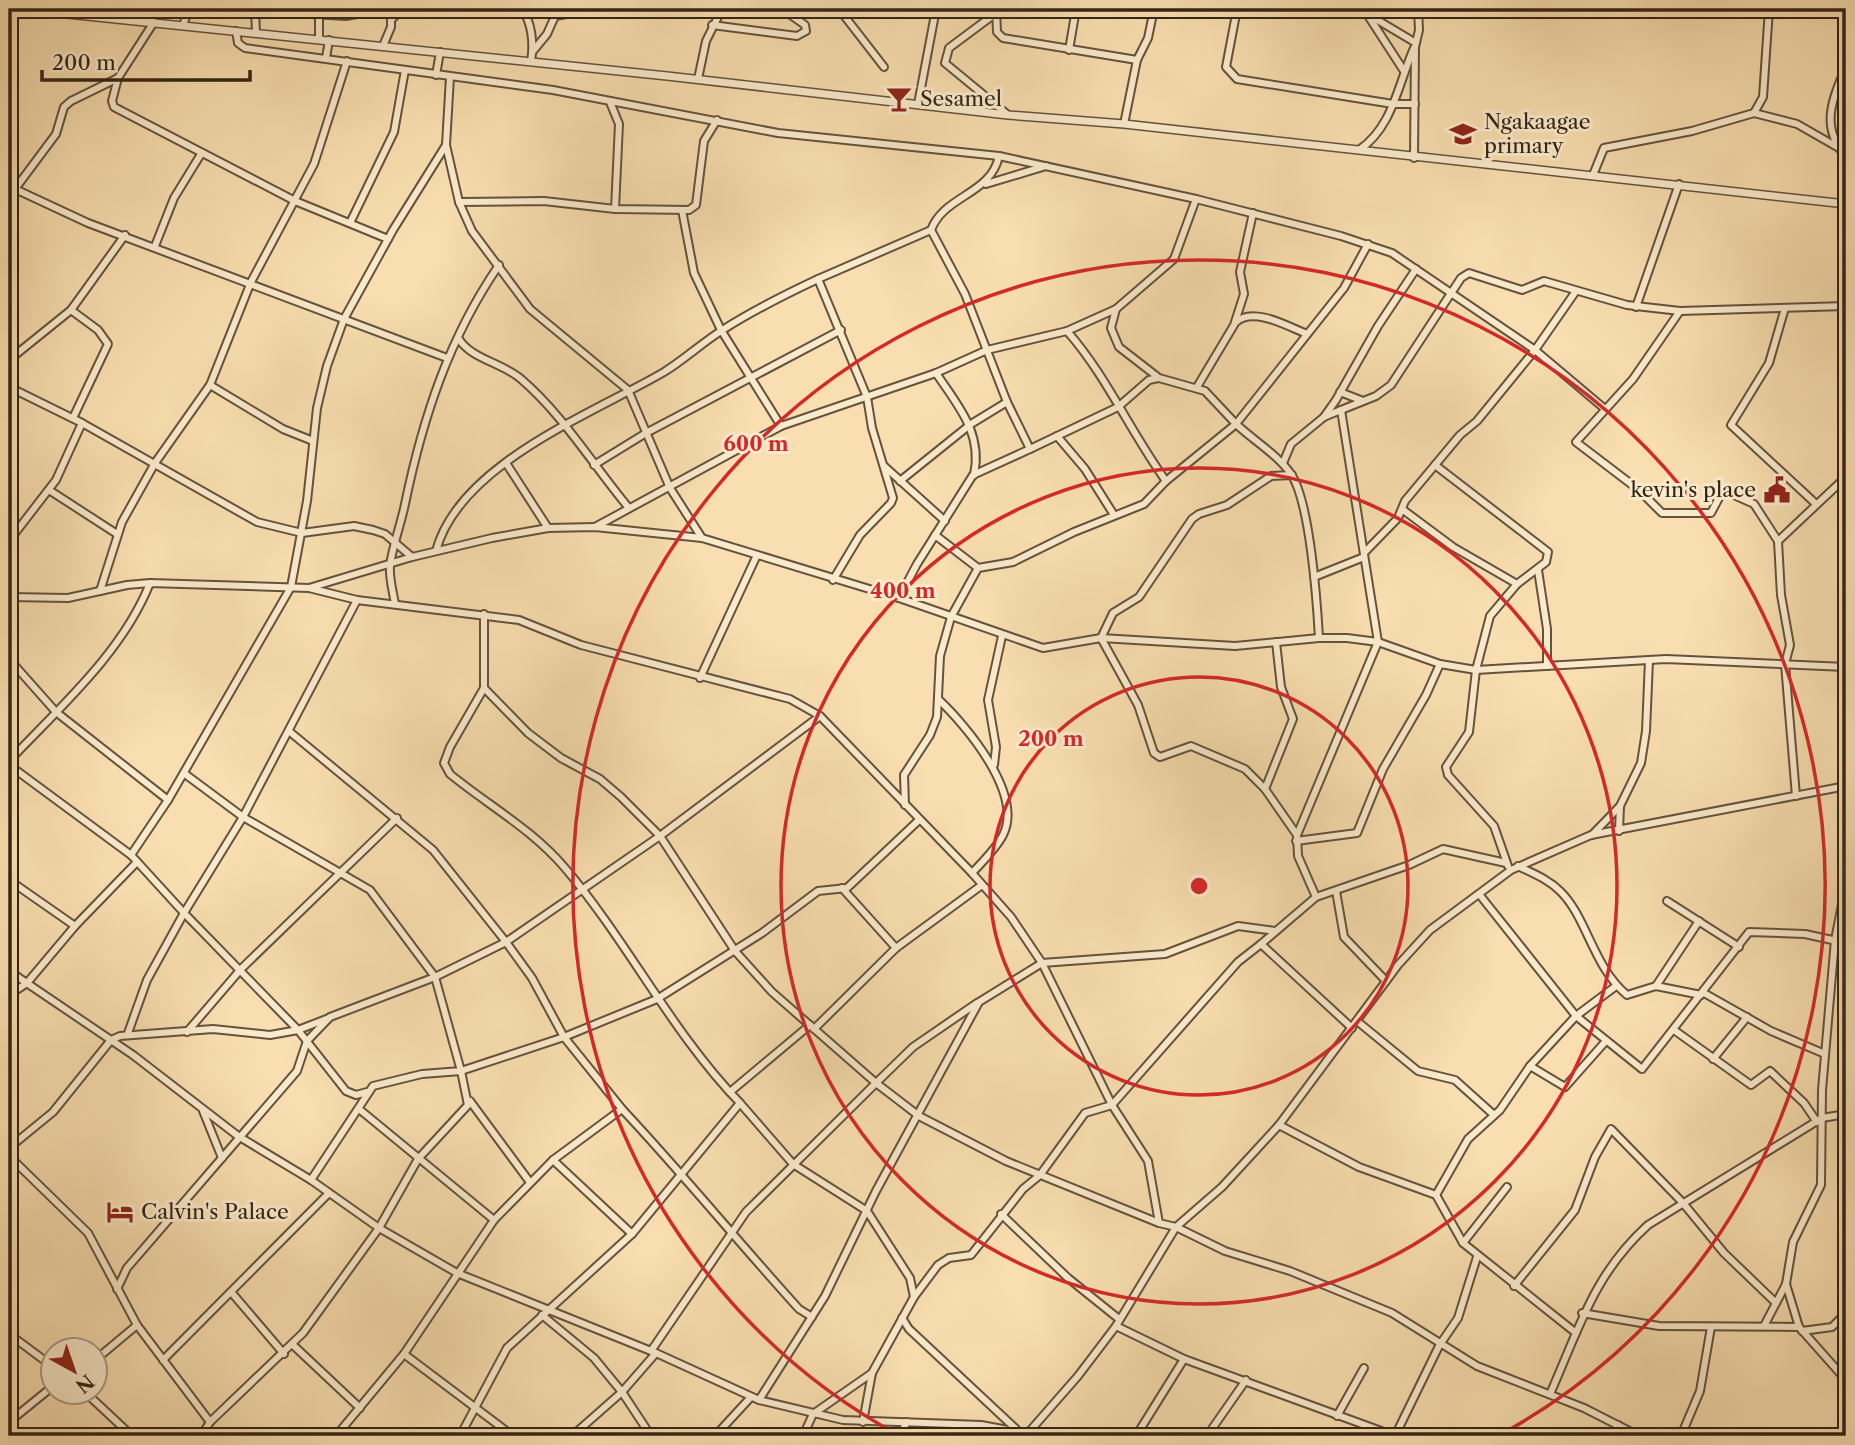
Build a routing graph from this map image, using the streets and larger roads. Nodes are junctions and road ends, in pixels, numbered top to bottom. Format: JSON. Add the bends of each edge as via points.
{"nodes":[{"id":1,"x":19,"y":9,"type":"edge"},
{"id":2,"x":190,"y":9,"type":"edge"},
{"id":3,"x":385,"y":9,"type":"edge"},
{"id":4,"x":391,"y":9,"type":"edge"},
{"id":5,"x":402,"y":9,"type":"edge"},
{"id":6,"x":522,"y":9,"type":"edge"},
{"id":7,"x":596,"y":9,"type":"edge"},
{"id":8,"x":722,"y":9,"type":"edge"},
{"id":9,"x":782,"y":9,"type":"edge"},
{"id":10,"x":839,"y":9,"type":"edge"},
{"id":11,"x":936,"y":9,"type":"edge"},
{"id":12,"x":1076,"y":9,"type":"edge"},
{"id":13,"x":1154,"y":9,"type":"edge"},
{"id":14,"x":1237,"y":9,"type":"edge"},
{"id":15,"x":1345,"y":9,"type":"edge"},
{"id":16,"x":1418,"y":9,"type":"edge"},
{"id":17,"x":1769,"y":9,"type":"edge"},
{"id":18,"x":256,"y":10,"type":"edge"},
{"id":19,"x":996,"y":11,"type":"edge"},
{"id":20,"x":308,"y":12,"type":"edge"},
{"id":21,"x":1367,"y":14,"type":"junction"},
{"id":22,"x":319,"y":15,"type":"junction"},
{"id":23,"x":391,"y":20,"type":"junction"},
{"id":24,"x":154,"y":22,"type":"junction"},
{"id":25,"x":183,"y":25,"type":"junction"},
{"id":26,"x":712,"y":25,"type":"junction"},
{"id":27,"x":236,"y":31,"type":"junction"},
{"id":28,"x":256,"y":33,"type":"junction"},
{"id":29,"x":319,"y":39,"type":"junction"},
{"id":30,"x":329,"y":40,"type":"junction"},
{"id":31,"x":1415,"y":45,"type":"junction"},
{"id":32,"x":383,"y":46,"type":"junction"},
{"id":33,"x":1069,"y":50,"type":"junction"},
{"id":34,"x":533,"y":51,"type":"junction"},
{"id":35,"x":440,"y":52,"type":"junction"},
{"id":36,"x":326,"y":58,"type":"junction"},
{"id":37,"x":347,"y":61,"type":"junction"},
{"id":38,"x":531,"y":61,"type":"junction"},
{"id":39,"x":1137,"y":61,"type":"junction"},
{"id":40,"x":1846,"y":66,"type":"edge"},
{"id":41,"x":884,"y":67,"type":"dead end"},
{"id":42,"x":405,"y":70,"type":"junction"},
{"id":43,"x":1404,"y":71,"type":"junction"},
{"id":44,"x":436,"y":75,"type":"junction"},
{"id":45,"x":450,"y":77,"type":"junction"},
{"id":46,"x":118,"y":78,"type":"junction"},
{"id":47,"x":698,"y":79,"type":"junction"},
{"id":48,"x":610,"y":102,"type":"junction"},
{"id":49,"x":918,"y":104,"type":"junction"},
{"id":50,"x":1393,"y":104,"type":"junction"},
{"id":51,"x":1415,"y":104,"type":"junction"},
{"id":52,"x":1754,"y":113,"type":"junction"},
{"id":53,"x":1008,"y":115,"type":"junction"},
{"id":54,"x":717,"y":120,"type":"junction"},
{"id":55,"x":1124,"y":124,"type":"junction"},
{"id":56,"x":446,"y":145,"type":"junction"},
{"id":57,"x":1839,"y":148,"type":"junction"},
{"id":58,"x":1359,"y":150,"type":"junction"},
{"id":59,"x":201,"y":154,"type":"junction"},
{"id":60,"x":999,"y":156,"type":"junction"},
{"id":61,"x":1846,"y":157,"type":"edge"},
{"id":62,"x":1414,"y":158,"type":"junction"},
{"id":63,"x":1047,"y":165,"type":"junction"},
{"id":64,"x":1593,"y":176,"type":"junction"},
{"id":65,"x":984,"y":184,"type":"junction"},
{"id":66,"x":1679,"y":184,"type":"junction"},
{"id":67,"x":12,"y":191,"type":"edge"},
{"id":68,"x":1196,"y":199,"type":"junction"},
{"id":69,"x":295,"y":201,"type":"junction"},
{"id":70,"x":459,"y":202,"type":"junction"},
{"id":71,"x":1846,"y":204,"type":"edge"},
{"id":72,"x":615,"y":208,"type":"junction"},
{"id":73,"x":682,"y":210,"type":"junction"},
{"id":74,"x":1253,"y":213,"type":"junction"},
{"id":75,"x":350,"y":223,"type":"junction"},
{"id":76,"x":931,"y":230,"type":"junction"},
{"id":77,"x":125,"y":235,"type":"junction"},
{"id":78,"x":388,"y":239,"type":"junction"},
{"id":79,"x":1368,"y":244,"type":"junction"},
{"id":80,"x":155,"y":246,"type":"junction"},
{"id":81,"x":499,"y":265,"type":"junction"},
{"id":82,"x":1416,"y":269,"type":"junction"},
{"id":83,"x":818,"y":279,"type":"junction"},
{"id":84,"x":251,"y":282,"type":"junction"},
{"id":85,"x":1576,"y":290,"type":"junction"},
{"id":86,"x":1450,"y":295,"type":"junction"},
{"id":87,"x":1846,"y":306,"type":"edge"},
{"id":88,"x":1636,"y":307,"type":"junction"},
{"id":89,"x":1786,"y":308,"type":"junction"},
{"id":90,"x":1116,"y":309,"type":"junction"},
{"id":91,"x":71,"y":310,"type":"junction"},
{"id":92,"x":1680,"y":311,"type":"junction"},
{"id":93,"x":344,"y":319,"type":"junction"},
{"id":94,"x":1234,"y":325,"type":"junction"},
{"id":95,"x":722,"y":330,"type":"junction"},
{"id":96,"x":841,"y":330,"type":"junction"},
{"id":97,"x":1067,"y":331,"type":"junction"},
{"id":98,"x":1307,"y":334,"type":"junction"},
{"id":99,"x":459,"y":338,"type":"junction"},
{"id":100,"x":987,"y":350,"type":"junction"},
{"id":101,"x":1535,"y":350,"type":"junction"},
{"id":102,"x":447,"y":358,"type":"junction"},
{"id":103,"x":9,"y":360,"type":"edge"},
{"id":104,"x":936,"y":373,"type":"junction"},
{"id":105,"x":752,"y":378,"type":"junction"},
{"id":106,"x":1158,"y":378,"type":"junction"},
{"id":107,"x":210,"y":386,"type":"junction"},
{"id":108,"x":9,"y":387,"type":"edge"},
{"id":109,"x":1197,"y":387,"type":"junction"},
{"id":110,"x":628,"y":390,"type":"junction"},
{"id":111,"x":1340,"y":392,"type":"junction"},
{"id":112,"x":867,"y":397,"type":"junction"},
{"id":113,"x":1363,"y":401,"type":"junction"},
{"id":114,"x":1007,"y":402,"type":"junction"},
{"id":115,"x":1118,"y":407,"type":"junction"},
{"id":116,"x":1605,"y":408,"type":"junction"},
{"id":117,"x":1342,"y":410,"type":"junction"},
{"id":118,"x":1324,"y":417,"type":"junction"},
{"id":119,"x":73,"y":418,"type":"junction"},
{"id":120,"x":82,"y":423,"type":"junction"},
{"id":121,"x":1236,"y":424,"type":"junction"},
{"id":122,"x":564,"y":425,"type":"junction"},
{"id":123,"x":971,"y":425,"type":"junction"},
{"id":124,"x":781,"y":426,"type":"junction"},
{"id":125,"x":646,"y":433,"type":"junction"},
{"id":126,"x":1057,"y":436,"type":"junction"},
{"id":127,"x":313,"y":441,"type":"junction"},
{"id":128,"x":1030,"y":449,"type":"junction"},
{"id":129,"x":1280,"y":461,"type":"junction"},
{"id":130,"x":155,"y":463,"type":"junction"},
{"id":131,"x":506,"y":463,"type":"junction"},
{"id":132,"x":594,"y":465,"type":"junction"},
{"id":133,"x":1435,"y":465,"type":"junction"},
{"id":134,"x":884,"y":466,"type":"junction"},
{"id":135,"x":974,"y":475,"type":"junction"},
{"id":136,"x":1292,"y":475,"type":"junction"},
{"id":137,"x":1271,"y":476,"type":"junction"},
{"id":138,"x":1846,"y":477,"type":"edge"},
{"id":139,"x":900,"y":481,"type":"junction"},
{"id":140,"x":1166,"y":481,"type":"junction"},
{"id":141,"x":670,"y":488,"type":"junction"},
{"id":142,"x":49,"y":490,"type":"junction"},
{"id":143,"x":1815,"y":503,"type":"junction"},
{"id":144,"x":628,"y":507,"type":"junction"},
{"id":145,"x":1402,"y":509,"type":"junction"},
{"id":146,"x":1114,"y":515,"type":"junction"},
{"id":147,"x":945,"y":521,"type":"junction"},
{"id":148,"x":595,"y":527,"type":"junction"},
{"id":149,"x":548,"y":528,"type":"junction"},
{"id":150,"x":302,"y":533,"type":"junction"},
{"id":151,"x":117,"y":534,"type":"junction"},
{"id":152,"x":935,"y":535,"type":"junction"},
{"id":153,"x":702,"y":538,"type":"junction"},
{"id":154,"x":9,"y":541,"type":"edge"},
{"id":155,"x":1778,"y":541,"type":"junction"},
{"id":156,"x":397,"y":544,"type":"junction"},
{"id":157,"x":436,"y":551,"type":"junction"},
{"id":158,"x":757,"y":555,"type":"junction"},
{"id":159,"x":1364,"y":555,"type":"junction"},
{"id":160,"x":412,"y":556,"type":"junction"},
{"id":161,"x":390,"y":565,"type":"junction"},
{"id":162,"x":978,"y":568,"type":"junction"},
{"id":163,"x":1538,"y":570,"type":"junction"},
{"id":164,"x":1314,"y":577,"type":"junction"},
{"id":165,"x":833,"y":580,"type":"junction"},
{"id":166,"x":150,"y":583,"type":"junction"},
{"id":167,"x":1517,"y":584,"type":"junction"},
{"id":168,"x":291,"y":587,"type":"junction"},
{"id":169,"x":309,"y":588,"type":"junction"},
{"id":170,"x":100,"y":591,"type":"junction"},
{"id":171,"x":9,"y":597,"type":"edge"},
{"id":172,"x":899,"y":598,"type":"junction"},
{"id":173,"x":357,"y":600,"type":"junction"},
{"id":174,"x":395,"y":604,"type":"junction"},
{"id":175,"x":484,"y":614,"type":"junction"},
{"id":176,"x":951,"y":617,"type":"junction"},
{"id":177,"x":1002,"y":636,"type":"junction"},
{"id":178,"x":1101,"y":638,"type":"junction"},
{"id":179,"x":1319,"y":638,"type":"junction"},
{"id":180,"x":1276,"y":642,"type":"junction"},
{"id":181,"x":1378,"y":642,"type":"junction"},
{"id":182,"x":9,"y":659,"type":"edge"},
{"id":183,"x":1649,"y":660,"type":"junction"},
{"id":184,"x":1440,"y":664,"type":"junction"},
{"id":185,"x":1785,"y":664,"type":"junction"},
{"id":186,"x":1547,"y":666,"type":"junction"},
{"id":187,"x":1846,"y":667,"type":"edge"},
{"id":188,"x":1476,"y":670,"type":"junction"},
{"id":189,"x":700,"y":678,"type":"junction"},
{"id":190,"x":484,"y":688,"type":"junction"},
{"id":191,"x":938,"y":699,"type":"junction"},
{"id":192,"x":56,"y":712,"type":"junction"},
{"id":193,"x":820,"y":716,"type":"junction"},
{"id":194,"x":289,"y":732,"type":"junction"},
{"id":195,"x":9,"y":763,"type":"edge"},
{"id":196,"x":994,"y":765,"type":"junction"},
{"id":197,"x":184,"y":775,"type":"junction"},
{"id":198,"x":1846,"y":786,"type":"edge"},
{"id":199,"x":1265,"y":789,"type":"junction"},
{"id":200,"x":1796,"y":796,"type":"junction"},
{"id":201,"x":168,"y":800,"type":"junction"},
{"id":202,"x":905,"y":805,"type":"junction"},
{"id":203,"x":1620,"y":806,"type":"junction"},
{"id":204,"x":243,"y":817,"type":"junction"},
{"id":205,"x":397,"y":818,"type":"junction"},
{"id":206,"x":919,"y":820,"type":"junction"},
{"id":207,"x":1619,"y":831,"type":"junction"},
{"id":208,"x":1591,"y":835,"type":"junction"},
{"id":209,"x":660,"y":836,"type":"junction"},
{"id":210,"x":1297,"y":838,"type":"junction"},
{"id":211,"x":131,"y":855,"type":"junction"},
{"id":212,"x":137,"y":862,"type":"junction"},
{"id":213,"x":1506,"y":863,"type":"junction"},
{"id":214,"x":1514,"y":868,"type":"junction"},
{"id":215,"x":342,"y":871,"type":"junction"},
{"id":216,"x":972,"y":873,"type":"junction"},
{"id":217,"x":9,"y":880,"type":"edge"},
{"id":218,"x":1846,"y":884,"type":"edge"},
{"id":219,"x":982,"y":885,"type":"junction"},
{"id":220,"x":842,"y":888,"type":"junction"},
{"id":221,"x":583,"y":891,"type":"junction"},
{"id":222,"x":1336,"y":891,"type":"junction"},
{"id":223,"x":1479,"y":894,"type":"junction"},
{"id":224,"x":1316,"y":897,"type":"junction"},
{"id":225,"x":1667,"y":901,"type":"dead end"},
{"id":226,"x":184,"y":914,"type":"junction"},
{"id":227,"x":1699,"y":921,"type":"junction"},
{"id":228,"x":75,"y":926,"type":"junction"},
{"id":229,"x":1275,"y":931,"type":"junction"},
{"id":230,"x":1835,"y":940,"type":"junction"},
{"id":231,"x":506,"y":942,"type":"junction"},
{"id":232,"x":1846,"y":943,"type":"edge"},
{"id":233,"x":1261,"y":944,"type":"junction"},
{"id":234,"x":1739,"y":947,"type":"junction"},
{"id":235,"x":896,"y":948,"type":"junction"},
{"id":236,"x":735,"y":951,"type":"junction"},
{"id":237,"x":1042,"y":963,"type":"junction"},
{"id":238,"x":241,"y":969,"type":"junction"},
{"id":239,"x":9,"y":971,"type":"edge"},
{"id":240,"x":435,"y":977,"type":"junction"},
{"id":241,"x":1386,"y":981,"type":"junction"},
{"id":242,"x":27,"y":983,"type":"junction"},
{"id":243,"x":1616,"y":986,"type":"junction"},
{"id":244,"x":1656,"y":986,"type":"junction"},
{"id":245,"x":1703,"y":994,"type":"junction"},
{"id":246,"x":9,"y":995,"type":"edge"},
{"id":247,"x":657,"y":999,"type":"junction"},
{"id":248,"x":979,"y":1002,"type":"junction"},
{"id":249,"x":1576,"y":1016,"type":"junction"},
{"id":250,"x":330,"y":1017,"type":"junction"},
{"id":251,"x":1747,"y":1017,"type":"junction"},
{"id":252,"x":1357,"y":1021,"type":"junction"},
{"id":253,"x":812,"y":1027,"type":"junction"},
{"id":254,"x":1352,"y":1028,"type":"junction"},
{"id":255,"x":298,"y":1030,"type":"junction"},
{"id":256,"x":1674,"y":1030,"type":"junction"},
{"id":257,"x":187,"y":1032,"type":"junction"},
{"id":258,"x":128,"y":1033,"type":"junction"},
{"id":259,"x":564,"y":1037,"type":"junction"},
{"id":260,"x":111,"y":1041,"type":"junction"},
{"id":261,"x":307,"y":1041,"type":"junction"},
{"id":262,"x":1605,"y":1042,"type":"junction"},
{"id":263,"x":1825,"y":1054,"type":"junction"},
{"id":264,"x":1713,"y":1059,"type":"junction"},
{"id":265,"x":1530,"y":1066,"type":"junction"},
{"id":266,"x":461,"y":1071,"type":"junction"},
{"id":267,"x":876,"y":1083,"type":"junction"},
{"id":268,"x":367,"y":1092,"type":"junction"},
{"id":269,"x":730,"y":1092,"type":"junction"},
{"id":270,"x":470,"y":1101,"type":"junction"},
{"id":271,"x":740,"y":1103,"type":"junction"},
{"id":272,"x":1112,"y":1105,"type":"junction"},
{"id":273,"x":202,"y":1108,"type":"junction"},
{"id":274,"x":622,"y":1109,"type":"junction"},
{"id":275,"x":359,"y":1110,"type":"junction"},
{"id":276,"x":1846,"y":1114,"type":"edge"},
{"id":277,"x":1494,"y":1115,"type":"junction"},
{"id":278,"x":919,"y":1116,"type":"junction"},
{"id":279,"x":1819,"y":1120,"type":"junction"},
{"id":280,"x":1279,"y":1125,"type":"junction"},
{"id":281,"x":238,"y":1136,"type":"junction"},
{"id":282,"x":9,"y":1148,"type":"edge"},
{"id":283,"x":9,"y":1156,"type":"edge"},
{"id":284,"x":222,"y":1158,"type":"junction"},
{"id":285,"x":418,"y":1158,"type":"junction"},
{"id":286,"x":553,"y":1160,"type":"junction"},
{"id":287,"x":793,"y":1164,"type":"junction"},
{"id":288,"x":682,"y":1172,"type":"junction"},
{"id":289,"x":1041,"y":1175,"type":"junction"},
{"id":290,"x":311,"y":1180,"type":"junction"},
{"id":291,"x":530,"y":1181,"type":"junction"},
{"id":292,"x":1507,"y":1187,"type":"dead end"},
{"id":293,"x":329,"y":1193,"type":"junction"},
{"id":294,"x":1436,"y":1195,"type":"junction"},
{"id":295,"x":1683,"y":1203,"type":"junction"},
{"id":296,"x":867,"y":1211,"type":"junction"},
{"id":297,"x":1001,"y":1214,"type":"junction"},
{"id":298,"x":494,"y":1220,"type":"junction"},
{"id":299,"x":1159,"y":1223,"type":"junction"},
{"id":300,"x":1176,"y":1227,"type":"junction"},
{"id":301,"x":379,"y":1228,"type":"junction"},
{"id":302,"x":730,"y":1232,"type":"junction"},
{"id":303,"x":632,"y":1234,"type":"junction"},
{"id":304,"x":1464,"y":1244,"type":"junction"},
{"id":305,"x":1477,"y":1257,"type":"junction"},
{"id":306,"x":457,"y":1273,"type":"junction"},
{"id":307,"x":929,"y":1276,"type":"junction"},
{"id":308,"x":910,"y":1278,"type":"junction"},
{"id":309,"x":1786,"y":1284,"type":"junction"},
{"id":310,"x":1514,"y":1286,"type":"junction"},
{"id":311,"x":117,"y":1289,"type":"junction"},
{"id":312,"x":232,"y":1293,"type":"junction"},
{"id":313,"x":914,"y":1297,"type":"junction"},
{"id":314,"x":1776,"y":1303,"type":"junction"},
{"id":315,"x":548,"y":1309,"type":"junction"},
{"id":316,"x":1582,"y":1313,"type":"junction"},
{"id":317,"x":1846,"y":1313,"type":"edge"},
{"id":318,"x":542,"y":1315,"type":"junction"},
{"id":319,"x":812,"y":1317,"type":"junction"},
{"id":320,"x":902,"y":1318,"type":"junction"},
{"id":321,"x":1117,"y":1322,"type":"junction"},
{"id":322,"x":137,"y":1325,"type":"junction"},
{"id":323,"x":1711,"y":1326,"type":"junction"},
{"id":324,"x":1764,"y":1326,"type":"junction"},
{"id":325,"x":1800,"y":1329,"type":"junction"},
{"id":326,"x":1576,"y":1333,"type":"junction"},
{"id":327,"x":9,"y":1334,"type":"edge"},
{"id":328,"x":293,"y":1345,"type":"junction"},
{"id":329,"x":1439,"y":1346,"type":"junction"},
{"id":330,"x":108,"y":1350,"type":"edge"},
{"id":331,"x":653,"y":1352,"type":"junction"},
{"id":332,"x":284,"y":1354,"type":"junction"},
{"id":333,"x":404,"y":1354,"type":"junction"},
{"id":334,"x":38,"y":1356,"type":"edge"},
{"id":335,"x":1184,"y":1359,"type":"junction"},
{"id":336,"x":163,"y":1360,"type":"junction"},
{"id":337,"x":1364,"y":1368,"type":"dead end"},
{"id":338,"x":872,"y":1373,"type":"junction"},
{"id":339,"x":1245,"y":1380,"type":"junction"},
{"id":340,"x":1846,"y":1380,"type":"edge"},
{"id":341,"x":622,"y":1392,"type":"junction"},
{"id":342,"x":1550,"y":1394,"type":"junction"},
{"id":343,"x":751,"y":1397,"type":"junction"},
{"id":344,"x":38,"y":1398,"type":"edge"},
{"id":345,"x":759,"y":1400,"type":"junction"},
{"id":346,"x":100,"y":1406,"type":"edge"},
{"id":347,"x":475,"y":1407,"type":"junction"},
{"id":348,"x":360,"y":1408,"type":"junction"},
{"id":349,"x":813,"y":1414,"type":"junction"},
{"id":350,"x":1337,"y":1416,"type":"junction"},
{"id":351,"x":9,"y":1422,"type":"edge"},
{"id":352,"x":210,"y":1422,"type":"junction"},
{"id":353,"x":863,"y":1422,"type":"junction"},
{"id":354,"x":907,"y":1422,"type":"junction"},
{"id":355,"x":1618,"y":1425,"type":"junction"},
{"id":356,"x":1017,"y":1430,"type":"junction"},
{"id":357,"x":1029,"y":1432,"type":"junction"},
{"id":358,"x":132,"y":1436,"type":"edge"},
{"id":359,"x":201,"y":1436,"type":"edge"},
{"id":360,"x":336,"y":1436,"type":"edge"},
{"id":361,"x":460,"y":1436,"type":"edge"},
{"id":362,"x":513,"y":1436,"type":"edge"},
{"id":363,"x":572,"y":1436,"type":"edge"},
{"id":364,"x":651,"y":1436,"type":"edge"},
{"id":365,"x":715,"y":1436,"type":"edge"},
{"id":366,"x":803,"y":1436,"type":"edge"},
{"id":367,"x":899,"y":1436,"type":"edge"},
{"id":368,"x":1041,"y":1436,"type":"edge"},
{"id":369,"x":1136,"y":1436,"type":"edge"},
{"id":370,"x":1207,"y":1436,"type":"edge"},
{"id":371,"x":1395,"y":1436,"type":"edge"},
{"id":372,"x":1612,"y":1436,"type":"edge"},
{"id":373,"x":1639,"y":1436,"type":"edge"},
{"id":374,"x":1681,"y":1436,"type":"edge"}],
"edges":[{"from":1,"to":24,"type":"street"},
{"from":2,"to":25,"type":"street"},
{"from":3,"to":22,"type":"street"},
{"from":4,"to":23,"type":"street"},
{"from":5,"to":23,"type":"street"},
{"from":6,"to":34,"type":"street","via":[[528,17]]},
{"from":7,"to":34,"type":"street","via":[[555,16]]},
{"from":8,"to":26,"type":"street"},
{"from":9,"to":26,"type":"street","via":[[805,25],[806,31],[797,36]]},
{"from":10,"to":41,"type":"street"},
{"from":11,"to":49,"type":"street"},
{"from":12,"to":33,"type":"street"},
{"from":13,"to":39,"type":"street"},
{"from":14,"to":50,"type":"street","via":[[1226,67],[1237,79]]},
{"from":15,"to":21,"type":"street"},
{"from":16,"to":31,"type":"street"},
{"from":17,"to":52,"type":"street","via":[[1763,97]]},
{"from":18,"to":20,"type":"street"},
{"from":18,"to":28,"type":"street"},
{"from":19,"to":33,"type":"street","via":[[997,32],[1003,38]]},
{"from":19,"to":53,"type":"street","via":[[949,48],[945,63]]},
{"from":20,"to":22,"type":"street"},
{"from":21,"to":31,"type":"street"},
{"from":21,"to":43,"type":"street"},
{"from":22,"to":29,"type":"street"},
{"from":23,"to":32,"type":"street"},
{"from":24,"to":25,"type":"street"},
{"from":24,"to":46,"type":"street"},
{"from":25,"to":27,"type":"street"},
{"from":26,"to":47,"type":"street"},
{"from":27,"to":28,"type":"street"},
{"from":27,"to":36,"type":"street","via":[[238,43],[245,48]]},
{"from":28,"to":29,"type":"street"},
{"from":29,"to":30,"type":"street"},
{"from":30,"to":32,"type":"street"},
{"from":30,"to":36,"type":"street"},
{"from":31,"to":43,"type":"street"},
{"from":31,"to":51,"type":"street"},
{"from":32,"to":35,"type":"street"},
{"from":33,"to":39,"type":"street"},
{"from":34,"to":38,"type":"street"},
{"from":35,"to":38,"type":"street"},
{"from":35,"to":44,"type":"street"},
{"from":36,"to":37,"type":"street"},
{"from":37,"to":42,"type":"street"},
{"from":37,"to":69,"type":"street","via":[[323,142]]},
{"from":38,"to":47,"type":"street"},
{"from":39,"to":55,"type":"street"},
{"from":40,"to":57,"type":"street","via":[[1829,115]]},
{"from":42,"to":44,"type":"street"},
{"from":42,"to":75,"type":"street","via":[[394,132]]},
{"from":43,"to":50,"type":"street"},
{"from":44,"to":45,"type":"street"},
{"from":45,"to":48,"type":"street"},
{"from":45,"to":56,"type":"street"},
{"from":46,"to":59,"type":"street","via":[[111,101],[114,107]]},
{"from":46,"to":67,"type":"street","via":[[64,107],[55,134]]},
{"from":47,"to":49,"type":"street"},
{"from":48,"to":54,"type":"street"},
{"from":48,"to":72,"type":"street","via":[[619,124]]},
{"from":49,"to":53,"type":"street"},
{"from":50,"to":51,"type":"street"},
{"from":50,"to":58,"type":"street","via":[[1379,134]]},
{"from":51,"to":62,"type":"street"},
{"from":52,"to":57,"type":"street","via":[[1797,124]]},
{"from":52,"to":64,"type":"street","via":[[1604,148]]},
{"from":53,"to":55,"type":"street"},
{"from":54,"to":60,"type":"street","via":[[778,133]]},
{"from":54,"to":73,"type":"street","via":[[705,141],[696,205]]},
{"from":55,"to":58,"type":"street"},
{"from":56,"to":70,"type":"street"},
{"from":56,"to":78,"type":"street"},
{"from":57,"to":61,"type":"street"},
{"from":58,"to":62,"type":"street"},
{"from":59,"to":69,"type":"street"},
{"from":59,"to":80,"type":"street","via":[[174,198]]},
{"from":60,"to":63,"type":"street"},
{"from":60,"to":65,"type":"street","via":[[995,173]]},
{"from":62,"to":64,"type":"street"},
{"from":63,"to":65,"type":"street"},
{"from":63,"to":68,"type":"street"},
{"from":64,"to":66,"type":"street"},
{"from":65,"to":76,"type":"street","via":[[956,201]]},
{"from":66,"to":71,"type":"street"},
{"from":66,"to":88,"type":"street"},
{"from":67,"to":77,"type":"street"},
{"from":68,"to":74,"type":"street"},
{"from":68,"to":90,"type":"street","via":[[1174,259]]},
{"from":69,"to":75,"type":"street"},
{"from":69,"to":84,"type":"street"},
{"from":70,"to":72,"type":"street","via":[[544,201]]},
{"from":70,"to":81,"type":"street","via":[[472,231]]},
{"from":72,"to":73,"type":"street"},
{"from":73,"to":95,"type":"street","via":[[694,274]]},
{"from":74,"to":79,"type":"street"},
{"from":74,"to":94,"type":"street","via":[[1240,272],[1244,294]]},
{"from":75,"to":78,"type":"street"},
{"from":76,"to":83,"type":"street"},
{"from":76,"to":100,"type":"street","via":[[965,294]]},
{"from":77,"to":80,"type":"street"},
{"from":77,"to":91,"type":"street"},
{"from":78,"to":93,"type":"street"},
{"from":79,"to":82,"type":"street"},
{"from":79,"to":98,"type":"street","via":[[1344,288]]},
{"from":80,"to":84,"type":"street"},
{"from":81,"to":99,"type":"street","via":[[472,306]]},
{"from":81,"to":110,"type":"street","via":[[530,309]]},
{"from":82,"to":86,"type":"street"},
{"from":82,"to":111,"type":"street"},
{"from":83,"to":95,"type":"street"},
{"from":83,"to":96,"type":"street"},
{"from":84,"to":93,"type":"street"},
{"from":84,"to":107,"type":"street"},
{"from":85,"to":86,"type":"street","via":[[1544,281],[1522,290],[1469,273]]},
{"from":85,"to":88,"type":"street"},
{"from":85,"to":101,"type":"street"},
{"from":86,"to":101,"type":"street"},
{"from":86,"to":113,"type":"street","via":[[1391,385]]},
{"from":87,"to":89,"type":"street"},
{"from":88,"to":92,"type":"street"},
{"from":89,"to":92,"type":"street"},
{"from":89,"to":143,"type":"street","via":[[1769,363],[1731,425]]},
{"from":90,"to":97,"type":"street"},
{"from":90,"to":106,"type":"street","via":[[1111,324],[1115,342]]},
{"from":91,"to":103,"type":"street"},
{"from":91,"to":119,"type":"street","via":[[98,330],[108,344]]},
{"from":92,"to":116,"type":"street","via":[[1633,379]]},
{"from":93,"to":102,"type":"street"},
{"from":93,"to":127,"type":"street","via":[[327,366]]},
{"from":94,"to":98,"type":"street","via":[[1243,317],[1263,317]]},
{"from":94,"to":109,"type":"street"},
{"from":95,"to":105,"type":"street"},
{"from":95,"to":110,"type":"street","via":[[690,356]]},
{"from":96,"to":105,"type":"street"},
{"from":96,"to":112,"type":"street"},
{"from":97,"to":100,"type":"street"},
{"from":97,"to":115,"type":"street"},
{"from":98,"to":121,"type":"street"},
{"from":99,"to":102,"type":"street"},
{"from":99,"to":122,"type":"street","via":[[467,349],[521,379]]},
{"from":100,"to":104,"type":"street"},
{"from":100,"to":114,"type":"street"},
{"from":101,"to":116,"type":"street"},
{"from":101,"to":133,"type":"street"},
{"from":102,"to":156,"type":"street","via":[[417,444]]},
{"from":104,"to":112,"type":"street"},
{"from":104,"to":123,"type":"street"},
{"from":105,"to":124,"type":"street"},
{"from":105,"to":125,"type":"street"},
{"from":106,"to":109,"type":"street"},
{"from":106,"to":115,"type":"street","via":[[1149,380]]},
{"from":107,"to":127,"type":"street","via":[[283,429]]},
{"from":107,"to":130,"type":"street"},
{"from":108,"to":119,"type":"street"},
{"from":109,"to":121,"type":"street"},
{"from":110,"to":122,"type":"street"},
{"from":110,"to":125,"type":"street"},
{"from":111,"to":113,"type":"street"},
{"from":111,"to":118,"type":"street"},
{"from":112,"to":124,"type":"street"},
{"from":112,"to":134,"type":"street"},
{"from":113,"to":117,"type":"street"},
{"from":114,"to":123,"type":"street"},
{"from":114,"to":128,"type":"street"},
{"from":115,"to":126,"type":"street"},
{"from":115,"to":140,"type":"street"},
{"from":116,"to":155,"type":"street","via":[[1576,439],[1576,445],[1639,490],[1656,509],[1668,514],[1711,513],[1727,492],[1754,504]]},
{"from":117,"to":118,"type":"street"},
{"from":117,"to":159,"type":"street"},
{"from":118,"to":129,"type":"street","via":[[1291,444]]},
{"from":119,"to":120,"type":"street"},
{"from":120,"to":130,"type":"street"},
{"from":120,"to":142,"type":"street"},
{"from":121,"to":129,"type":"street"},
{"from":121,"to":140,"type":"street"},
{"from":122,"to":131,"type":"street"},
{"from":122,"to":132,"type":"street"},
{"from":123,"to":135,"type":"street","via":[[977,451]]},
{"from":123,"to":139,"type":"street"},
{"from":124,"to":141,"type":"street"},
{"from":125,"to":132,"type":"street"},
{"from":125,"to":141,"type":"street"},
{"from":126,"to":128,"type":"street"},
{"from":126,"to":146,"type":"street"},
{"from":127,"to":150,"type":"street"},
{"from":128,"to":135,"type":"street"},
{"from":129,"to":136,"type":"street"},
{"from":129,"to":137,"type":"street"},
{"from":130,"to":150,"type":"street","via":[[257,522]]},
{"from":130,"to":151,"type":"street"},
{"from":131,"to":149,"type":"street"},
{"from":131,"to":157,"type":"street","via":[[452,513]]},
{"from":132,"to":144,"type":"street"},
{"from":133,"to":145,"type":"street"},
{"from":133,"to":163,"type":"street","via":[[1548,552]]},
{"from":134,"to":139,"type":"street"},
{"from":134,"to":165,"type":"street","via":[[893,500],[860,535]]},
{"from":135,"to":147,"type":"street"},
{"from":136,"to":137,"type":"street"},
{"from":136,"to":164,"type":"street"},
{"from":137,"to":178,"type":"street","via":[[1227,505],[1192,519],[1139,597],[1111,615]]},
{"from":138,"to":143,"type":"street"},
{"from":139,"to":147,"type":"street"},
{"from":140,"to":146,"type":"street","via":[[1144,504]]},
{"from":141,"to":144,"type":"street"},
{"from":141,"to":153,"type":"street"},
{"from":142,"to":151,"type":"street"},
{"from":142,"to":154,"type":"street"},
{"from":143,"to":155,"type":"street"},
{"from":144,"to":148,"type":"street"},
{"from":145,"to":159,"type":"street"},
{"from":145,"to":167,"type":"street","via":[[1453,547]]},
{"from":146,"to":162,"type":"street","via":[[1013,562]]},
{"from":147,"to":152,"type":"street"},
{"from":148,"to":149,"type":"street"},
{"from":148,"to":153,"type":"street"},
{"from":149,"to":157,"type":"street"},
{"from":150,"to":156,"type":"street","via":[[354,526],[386,534]]},
{"from":150,"to":168,"type":"street"},
{"from":151,"to":170,"type":"street"},
{"from":152,"to":162,"type":"street"},
{"from":152,"to":172,"type":"street"},
{"from":153,"to":158,"type":"street"},
{"from":155,"to":185,"type":"street","via":[[1790,645]]},
{"from":156,"to":160,"type":"street"},
{"from":156,"to":161,"type":"street"},
{"from":157,"to":160,"type":"street"},
{"from":158,"to":165,"type":"street"},
{"from":158,"to":189,"type":"street"},
{"from":159,"to":164,"type":"street"},
{"from":159,"to":181,"type":"street"},
{"from":160,"to":161,"type":"street"},
{"from":161,"to":169,"type":"street"},
{"from":161,"to":174,"type":"street"},
{"from":162,"to":176,"type":"street"},
{"from":163,"to":167,"type":"street"},
{"from":163,"to":186,"type":"street"},
{"from":164,"to":179,"type":"street"},
{"from":165,"to":172,"type":"street"},
{"from":166,"to":168,"type":"street"},
{"from":166,"to":170,"type":"street"},
{"from":166,"to":192,"type":"street","via":[[143,601],[111,646]]},
{"from":167,"to":188,"type":"street","via":[[1490,616]]},
{"from":168,"to":169,"type":"street"},
{"from":168,"to":197,"type":"street"},
{"from":169,"to":173,"type":"street"},
{"from":170,"to":171,"type":"street","via":[[68,598]]},
{"from":172,"to":176,"type":"street"},
{"from":173,"to":174,"type":"street"},
{"from":173,"to":194,"type":"street"},
{"from":174,"to":175,"type":"street"},
{"from":175,"to":189,"type":"street","via":[[519,620],[581,645]]},
{"from":175,"to":190,"type":"street"},
{"from":176,"to":177,"type":"street"},
{"from":176,"to":191,"type":"street","via":[[940,656]]},
{"from":177,"to":178,"type":"street","via":[[1042,648]]},
{"from":177,"to":196,"type":"street","via":[[988,699],[996,747]]},
{"from":178,"to":180,"type":"street","via":[[1235,646]]},
{"from":178,"to":199,"type":"street","via":[[1138,705],[1157,756],[1191,746],[1245,769]]},
{"from":179,"to":180,"type":"street"},
{"from":179,"to":181,"type":"street"},
{"from":180,"to":199,"type":"street","via":[[1281,687],[1293,719]]},
{"from":181,"to":184,"type":"street"},
{"from":181,"to":210,"type":"street"},
{"from":182,"to":192,"type":"street"},
{"from":183,"to":185,"type":"street"},
{"from":183,"to":186,"type":"street"},
{"from":183,"to":203,"type":"street","via":[[1641,763]]},
{"from":184,"to":188,"type":"street"},
{"from":184,"to":210,"type":"street","via":[[1383,769],[1357,833]]},
{"from":185,"to":187,"type":"street"},
{"from":185,"to":200,"type":"street"},
{"from":186,"to":188,"type":"street"},
{"from":188,"to":213,"type":"street","via":[[1469,732],[1447,761],[1446,771],[1494,826]]},
{"from":189,"to":193,"type":"street","via":[[790,699]]},
{"from":190,"to":209,"type":"street","via":[[539,742],[608,785]]},
{"from":190,"to":221,"type":"street","via":[[444,763],[467,788],[538,840]]},
{"from":191,"to":196,"type":"street"},
{"from":191,"to":202,"type":"street","via":[[930,735],[904,775]]},
{"from":192,"to":195,"type":"street"},
{"from":192,"to":201,"type":"street"},
{"from":193,"to":202,"type":"street"},
{"from":193,"to":209,"type":"street"},
{"from":194,"to":204,"type":"street"},
{"from":194,"to":205,"type":"street"},
{"from":195,"to":211,"type":"street"},
{"from":196,"to":216,"type":"street","via":[[1007,822],[996,847]]},
{"from":197,"to":201,"type":"street"},
{"from":197,"to":204,"type":"street"},
{"from":198,"to":200,"type":"street"},
{"from":199,"to":210,"type":"street"},
{"from":200,"to":207,"type":"street"},
{"from":201,"to":211,"type":"street"},
{"from":202,"to":206,"type":"street"},
{"from":203,"to":207,"type":"street"},
{"from":203,"to":208,"type":"street"},
{"from":204,"to":215,"type":"street"},
{"from":204,"to":226,"type":"street"},
{"from":205,"to":215,"type":"street"},
{"from":205,"to":231,"type":"street","via":[[433,850]]},
{"from":206,"to":216,"type":"street"},
{"from":206,"to":220,"type":"street"},
{"from":207,"to":208,"type":"street"},
{"from":208,"to":214,"type":"street"},
{"from":209,"to":221,"type":"street"},
{"from":209,"to":236,"type":"street"},
{"from":210,"to":224,"type":"street","via":[[1298,856]]},
{"from":211,"to":212,"type":"street"},
{"from":212,"to":226,"type":"street"},
{"from":212,"to":228,"type":"street"},
{"from":213,"to":214,"type":"street"},
{"from":213,"to":222,"type":"street","via":[[1443,849]]},
{"from":214,"to":223,"type":"street"},
{"from":214,"to":243,"type":"street","via":[[1544,879],[1563,895]]},
{"from":215,"to":238,"type":"street"},
{"from":215,"to":240,"type":"street","via":[[370,890]]},
{"from":216,"to":219,"type":"street"},
{"from":217,"to":228,"type":"street"},
{"from":218,"to":230,"type":"street"},
{"from":219,"to":235,"type":"street"},
{"from":219,"to":237,"type":"street"},
{"from":220,"to":235,"type":"street"},
{"from":220,"to":236,"type":"street","via":[[818,891]]},
{"from":221,"to":231,"type":"street"},
{"from":221,"to":247,"type":"street"},
{"from":222,"to":224,"type":"street"},
{"from":222,"to":241,"type":"street","via":[[1344,937]]},
{"from":223,"to":241,"type":"street","via":[[1430,930]]},
{"from":223,"to":249,"type":"street"},
{"from":224,"to":229,"type":"street"},
{"from":225,"to":227,"type":"street"},
{"from":226,"to":238,"type":"street"},
{"from":226,"to":258,"type":"street","via":[[147,980]]},
{"from":227,"to":234,"type":"street"},
{"from":227,"to":244,"type":"street"},
{"from":228,"to":242,"type":"street"},
{"from":229,"to":233,"type":"street"},
{"from":229,"to":237,"type":"street","via":[[1238,926],[1165,954]]},
{"from":230,"to":232,"type":"street"},
{"from":230,"to":234,"type":"street","via":[[1751,932]]},
{"from":230,"to":263,"type":"street"},
{"from":231,"to":240,"type":"street"},
{"from":231,"to":259,"type":"street"},
{"from":233,"to":254,"type":"street"},
{"from":233,"to":272,"type":"street","via":[[1238,962]]},
{"from":234,"to":245,"type":"street"},
{"from":235,"to":253,"type":"street"},
{"from":236,"to":247,"type":"street"},
{"from":236,"to":253,"type":"street"},
{"from":237,"to":248,"type":"street"},
{"from":237,"to":272,"type":"street"},
{"from":238,"to":255,"type":"street"},
{"from":238,"to":257,"type":"street"},
{"from":239,"to":242,"type":"street"},
{"from":240,"to":250,"type":"street"},
{"from":240,"to":266,"type":"street"},
{"from":241,"to":252,"type":"street"},
{"from":242,"to":246,"type":"street"},
{"from":242,"to":260,"type":"street"},
{"from":243,"to":244,"type":"street","via":[[1629,995]]},
{"from":243,"to":249,"type":"street"},
{"from":244,"to":245,"type":"street"},
{"from":245,"to":251,"type":"street"},
{"from":245,"to":256,"type":"street"},
{"from":247,"to":259,"type":"street"},
{"from":247,"to":269,"type":"street"},
{"from":248,"to":267,"type":"street","via":[[913,1047]]},
{"from":248,"to":278,"type":"street"},
{"from":249,"to":262,"type":"street"},
{"from":249,"to":265,"type":"street"},
{"from":250,"to":255,"type":"street"},
{"from":250,"to":261,"type":"street"},
{"from":251,"to":263,"type":"street"},
{"from":251,"to":264,"type":"street"},
{"from":252,"to":254,"type":"street"},
{"from":252,"to":277,"type":"street","via":[[1418,1071],[1455,1080]]},
{"from":253,"to":267,"type":"street"},
{"from":253,"to":269,"type":"street"},
{"from":254,"to":280,"type":"street"},
{"from":255,"to":257,"type":"street"},
{"from":255,"to":261,"type":"street"},
{"from":256,"to":262,"type":"street","via":[[1643,1070]]},
{"from":256,"to":264,"type":"street"},
{"from":257,"to":258,"type":"street"},
{"from":258,"to":260,"type":"street"},
{"from":259,"to":266,"type":"street"},
{"from":259,"to":274,"type":"street"},
{"from":260,"to":273,"type":"street"},
{"from":260,"to":282,"type":"street","via":[[53,1112]]},
{"from":261,"to":268,"type":"street","via":[[346,1091],[356,1095]]},
{"from":261,"to":281,"type":"street","via":[[297,1071]]},
{"from":262,"to":265,"type":"street","via":[[1565,1087]]},
{"from":263,"to":279,"type":"street"},
{"from":264,"to":279,"type":"street","via":[[1751,1085],[1770,1071]]},
{"from":265,"to":277,"type":"street"},
{"from":266,"to":268,"type":"street","via":[[381,1082]]},
{"from":266,"to":270,"type":"street"},
{"from":267,"to":278,"type":"street"},
{"from":267,"to":287,"type":"street"},
{"from":268,"to":275,"type":"street"},
{"from":269,"to":271,"type":"street"},
{"from":270,"to":285,"type":"street"},
{"from":270,"to":291,"type":"street"},
{"from":271,"to":287,"type":"street"},
{"from":271,"to":288,"type":"street"},
{"from":272,"to":289,"type":"street","via":[[1085,1113]]},
{"from":272,"to":299,"type":"street","via":[[1148,1161]]},
{"from":273,"to":281,"type":"street"},
{"from":273,"to":284,"type":"street"},
{"from":274,"to":286,"type":"street"},
{"from":274,"to":288,"type":"street"},
{"from":275,"to":285,"type":"street"},
{"from":275,"to":290,"type":"street"},
{"from":276,"to":279,"type":"street"},
{"from":277,"to":294,"type":"street","via":[[1468,1139]]},
{"from":278,"to":289,"type":"street"},
{"from":278,"to":296,"type":"street"},
{"from":279,"to":295,"type":"street"},
{"from":279,"to":309,"type":"street","via":[[1821,1185],[1793,1242]]},
{"from":280,"to":294,"type":"street","via":[[1359,1167]]},
{"from":280,"to":300,"type":"street","via":[[1222,1187]]},
{"from":281,"to":284,"type":"street"},
{"from":281,"to":290,"type":"street"},
{"from":283,"to":311,"type":"street","via":[[88,1234]]},
{"from":284,"to":311,"type":"street","via":[[127,1268]]},
{"from":285,"to":298,"type":"street"},
{"from":285,"to":301,"type":"street"},
{"from":286,"to":291,"type":"street"},
{"from":286,"to":303,"type":"street"},
{"from":287,"to":296,"type":"street"},
{"from":287,"to":302,"type":"street"},
{"from":288,"to":302,"type":"street"},
{"from":288,"to":303,"type":"street"},
{"from":289,"to":297,"type":"street"},
{"from":289,"to":299,"type":"street"},
{"from":290,"to":293,"type":"street"},
{"from":291,"to":298,"type":"street"},
{"from":292,"to":304,"type":"street"},
{"from":293,"to":301,"type":"street"},
{"from":293,"to":312,"type":"street"},
{"from":294,"to":304,"type":"street"},
{"from":295,"to":310,"type":"street","via":[[1610,1129],[1575,1210]]},
{"from":295,"to":314,"type":"street"},
{"from":295,"to":316,"type":"street","via":[[1648,1224],[1623,1249]]},
{"from":296,"to":308,"type":"street"},
{"from":296,"to":319,"type":"street"},
{"from":297,"to":307,"type":"street","via":[[971,1255],[949,1258]]},
{"from":297,"to":321,"type":"street"},
{"from":298,"to":306,"type":"street"},
{"from":299,"to":300,"type":"street"},
{"from":300,"to":321,"type":"street"},
{"from":300,"to":329,"type":"street","via":[[1225,1251],[1290,1271],[1392,1313]]},
{"from":301,"to":306,"type":"street"},
{"from":301,"to":328,"type":"street"},
{"from":302,"to":319,"type":"street","via":[[799,1309]]},
{"from":302,"to":331,"type":"street"},
{"from":303,"to":315,"type":"street"},
{"from":304,"to":305,"type":"street"},
{"from":305,"to":310,"type":"street"},
{"from":305,"to":329,"type":"street","via":[[1458,1318]]},
{"from":306,"to":315,"type":"street"},
{"from":306,"to":333,"type":"street"},
{"from":307,"to":308,"type":"street"},
{"from":307,"to":313,"type":"street"},
{"from":308,"to":313,"type":"street"},
{"from":309,"to":314,"type":"street"},
{"from":309,"to":325,"type":"street"},
{"from":310,"to":326,"type":"street"},
{"from":311,"to":322,"type":"street"},
{"from":312,"to":332,"type":"street"},
{"from":312,"to":336,"type":"street"},
{"from":313,"to":320,"type":"street"},
{"from":314,"to":324,"type":"street"},
{"from":315,"to":318,"type":"street"},
{"from":315,"to":331,"type":"street"},
{"from":316,"to":323,"type":"street","via":[[1659,1326]]},
{"from":316,"to":326,"type":"street"},
{"from":317,"to":325,"type":"street","via":[[1832,1326]]},
{"from":318,"to":341,"type":"street","via":[[594,1358]]},
{"from":318,"to":347,"type":"street","via":[[507,1348]]},
{"from":319,"to":345,"type":"street"},
{"from":320,"to":338,"type":"street"},
{"from":320,"to":356,"type":"street"},
{"from":321,"to":335,"type":"street"},
{"from":321,"to":357,"type":"street"},
{"from":322,"to":330,"type":"street"},
{"from":322,"to":336,"type":"street"},
{"from":323,"to":324,"type":"street"},
{"from":323,"to":374,"type":"street","via":[[1700,1391]]},
{"from":324,"to":325,"type":"street"},
{"from":325,"to":340,"type":"street"},
{"from":326,"to":342,"type":"street"},
{"from":327,"to":334,"type":"street"},
{"from":328,"to":332,"type":"street"},
{"from":328,"to":348,"type":"street"},
{"from":329,"to":342,"type":"street"},
{"from":329,"to":371,"type":"street"},
{"from":331,"to":341,"type":"street"},
{"from":331,"to":343,"type":"street"},
{"from":332,"to":352,"type":"street"},
{"from":333,"to":347,"type":"street"},
{"from":333,"to":348,"type":"street"},
{"from":335,"to":339,"type":"street"},
{"from":335,"to":369,"type":"street"},
{"from":336,"to":352,"type":"street"},
{"from":337,"to":350,"type":"street"},
{"from":338,"to":349,"type":"street"},
{"from":338,"to":353,"type":"street"},
{"from":339,"to":350,"type":"street"},
{"from":339,"to":370,"type":"street"},
{"from":341,"to":363,"type":"street"},
{"from":341,"to":364,"type":"street"},
{"from":342,"to":355,"type":"street"},
{"from":343,"to":345,"type":"street"},
{"from":343,"to":365,"type":"street"},
{"from":344,"to":351,"type":"street"},
{"from":345,"to":349,"type":"street"},
{"from":346,"to":358,"type":"street"},
{"from":347,"to":361,"type":"street"},
{"from":347,"to":362,"type":"street"},
{"from":348,"to":360,"type":"street"},
{"from":349,"to":353,"type":"street"},
{"from":349,"to":366,"type":"street"},
{"from":350,"to":371,"type":"street"},
{"from":352,"to":359,"type":"street"},
{"from":353,"to":354,"type":"street"},
{"from":354,"to":356,"type":"street"},
{"from":354,"to":367,"type":"street"},
{"from":355,"to":372,"type":"street"},
{"from":355,"to":373,"type":"street"},
{"from":356,"to":357,"type":"street"},
{"from":357,"to":368,"type":"street"}]}
